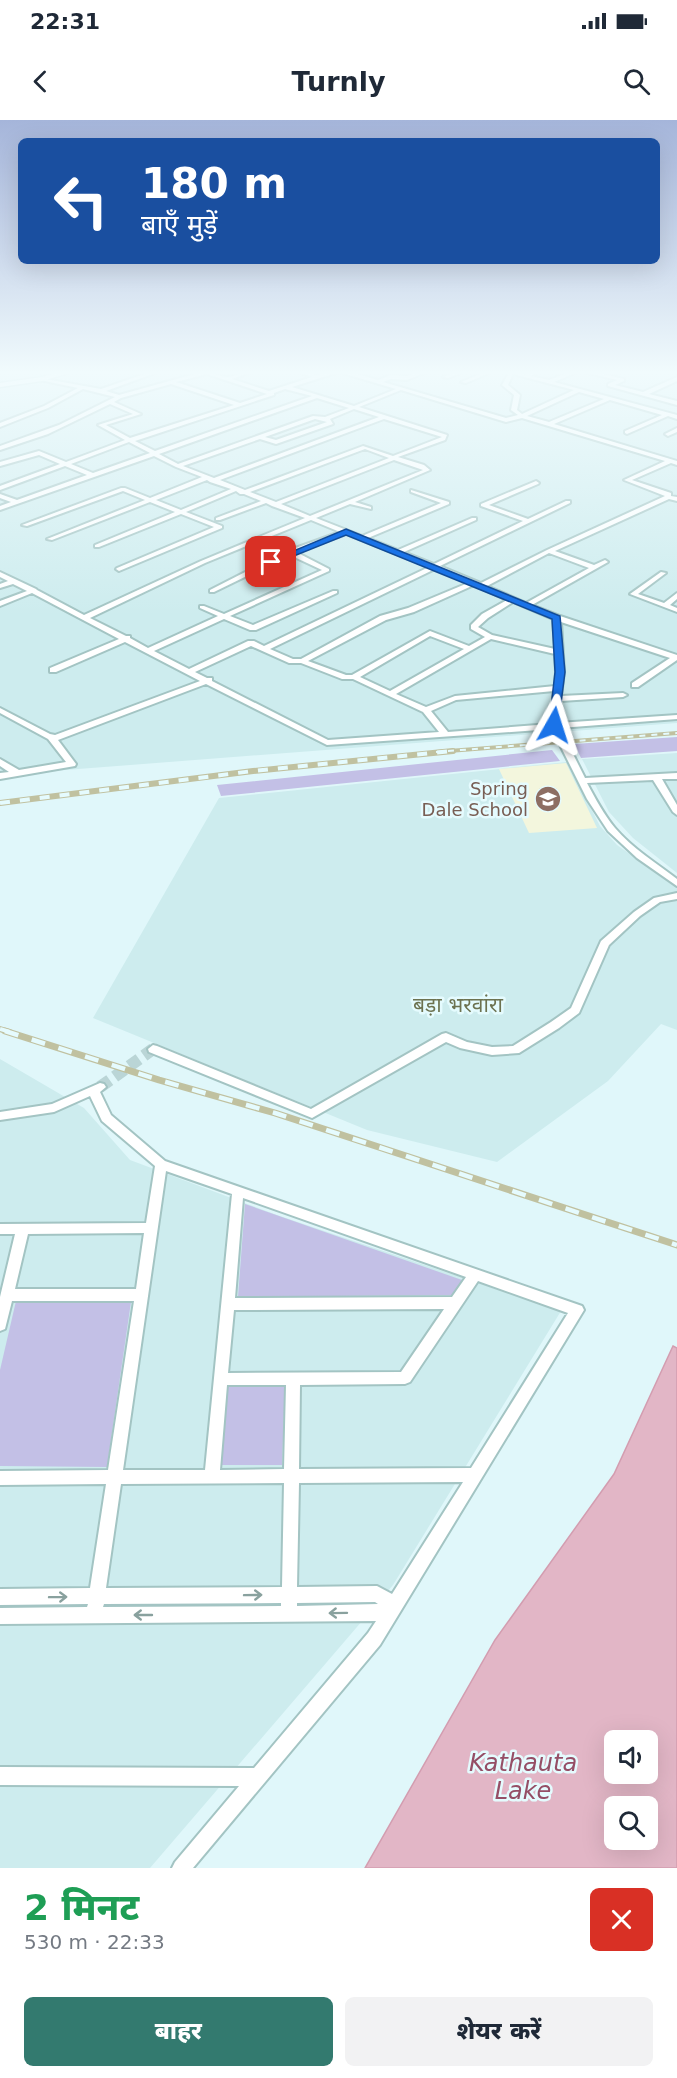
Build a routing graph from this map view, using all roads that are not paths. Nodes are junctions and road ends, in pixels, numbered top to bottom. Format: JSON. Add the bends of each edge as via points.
{"nodes":[{"id":1,"x":99,"y":452,"type":"edge"},
{"id":2,"x":149,"y":452,"type":"edge"},
{"id":3,"x":156,"y":452,"type":"edge"},
{"id":4,"x":219,"y":452,"type":"edge"},
{"id":5,"x":288,"y":452,"type":"edge"},
{"id":6,"x":352,"y":452,"type":"edge"},
{"id":7,"x":377,"y":452,"type":"edge"},
{"id":8,"x":409,"y":452,"type":"edge"},
{"id":9,"x":639,"y":452,"type":"edge"},
{"id":10,"x":152,"y":453,"type":"junction"},
{"id":11,"x":394,"y":458,"type":"junction"},
{"id":12,"x":670,"y":461,"type":"junction"},
{"id":13,"x":0,"y":464,"type":"edge"},
{"id":14,"x":65,"y":464,"type":"junction"},
{"id":15,"x":677,"y":464,"type":"edge"},
{"id":16,"x":178,"y":466,"type":"junction"},
{"id":17,"x":92,"y":475,"type":"junction"},
{"id":18,"x":209,"y":480,"type":"junction"},
{"id":19,"x":0,"y":481,"type":"edge"},
{"id":20,"x":536,"y":483,"type":"dead end"},
{"id":21,"x":9,"y":484,"type":"junction"},
{"id":22,"x":0,"y":488,"type":"edge"},
{"id":23,"x":238,"y":491,"type":"junction"},
{"id":24,"x":413,"y":491,"type":"dead end"},
{"id":25,"x":0,"y":496,"type":"edge"},
{"id":26,"x":668,"y":497,"type":"junction"},
{"id":27,"x":151,"y":499,"type":"junction"},
{"id":28,"x":677,"y":499,"type":"edge"},
{"id":29,"x":265,"y":501,"type":"junction"},
{"id":30,"x":16,"y":502,"type":"junction"},
{"id":31,"x":350,"y":502,"type":"junction"},
{"id":32,"x":568,"y":502,"type":"dead end"},
{"id":33,"x":274,"y":504,"type":"junction"},
{"id":34,"x":0,"y":508,"type":"edge"},
{"id":35,"x":369,"y":508,"type":"dead end"},
{"id":36,"x":181,"y":511,"type":"junction"},
{"id":37,"x":311,"y":518,"type":"junction"},
{"id":38,"x":218,"y":519,"type":"dead end"},
{"id":39,"x":474,"y":519,"type":"dead end"},
{"id":40,"x":528,"y":521,"type":"junction"},
{"id":41,"x":25,"y":525,"type":"dead end"},
{"id":42,"x":346,"y":532,"type":"junction"},
{"id":43,"x":363,"y":538,"type":"junction"},
{"id":44,"x":50,"y":539,"type":"dead end"},
{"id":45,"x":256,"y":540,"type":"junction"},
{"id":46,"x":97,"y":546,"type":"dead end"},
{"id":47,"x":549,"y":551,"type":"junction"},
{"id":48,"x":290,"y":552,"type":"junction"},
{"id":49,"x":399,"y":552,"type":"junction"},
{"id":50,"x":605,"y":562,"type":"dead end"},
{"id":51,"x":436,"y":567,"type":"junction"},
{"id":52,"x":595,"y":568,"type":"junction"},
{"id":53,"x":119,"y":570,"type":"dead end"},
{"id":54,"x":663,"y":573,"type":"dead end"},
{"id":55,"x":0,"y":574,"type":"edge"},
{"id":56,"x":14,"y":581,"type":"junction"},
{"id":57,"x":478,"y":585,"type":"junction"},
{"id":58,"x":0,"y":586,"type":"edge"},
{"id":59,"x":34,"y":591,"type":"junction"},
{"id":60,"x":212,"y":591,"type":"dead end"},
{"id":61,"x":335,"y":592,"type":"dead end"},
{"id":62,"x":677,"y":596,"type":"edge"},
{"id":63,"x":513,"y":599,"type":"junction"},
{"id":64,"x":0,"y":604,"type":"edge"},
{"id":65,"x":527,"y":605,"type":"junction"},
{"id":66,"x":664,"y":606,"type":"junction"},
{"id":67,"x":202,"y":607,"type":"dead end"},
{"id":68,"x":677,"y":610,"type":"edge"},
{"id":69,"x":224,"y":616,"type":"junction"},
{"id":70,"x":85,"y":617,"type":"junction"},
{"id":71,"x":557,"y":618,"type":"junction"},
{"id":72,"x":253,"y":628,"type":"junction"},
{"id":73,"x":490,"y":637,"type":"junction"},
{"id":74,"x":127,"y":638,"type":"junction"},
{"id":75,"x":251,"y":643,"type":"junction"},
{"id":76,"x":264,"y":648,"type":"junction"},
{"id":77,"x":470,"y":649,"type":"junction"},
{"id":78,"x":149,"y":650,"type":"junction"},
{"id":79,"x":558,"y":652,"type":"junction"},
{"id":80,"x":676,"y":658,"type":"edge"},
{"id":81,"x":302,"y":661,"type":"junction"},
{"id":82,"x":53,"y":670,"type":"dead end"},
{"id":83,"x":191,"y":671,"type":"junction"},
{"id":84,"x":354,"y":678,"type":"junction"},
{"id":85,"x":208,"y":680,"type":"junction"},
{"id":86,"x":635,"y":685,"type":"dead end"},
{"id":87,"x":558,"y":688,"type":"junction"},
{"id":88,"x":390,"y":694,"type":"junction"},
{"id":89,"x":623,"y":695,"type":"dead end"},
{"id":90,"x":557,"y":699,"type":"junction"},
{"id":91,"x":0,"y":710,"type":"edge"},
{"id":92,"x":426,"y":710,"type":"junction"},
{"id":93,"x":677,"y":717,"type":"edge"},
{"id":94,"x":554,"y":725,"type":"junction"},
{"id":95,"x":446,"y":735,"type":"junction"},
{"id":96,"x":52,"y":738,"type":"junction"},
{"id":97,"x":0,"y":762,"type":"edge"},
{"id":98,"x":17,"y":773,"type":"junction"},
{"id":99,"x":0,"y":776,"type":"edge"},
{"id":100,"x":677,"y":776,"type":"edge"},
{"id":101,"x":656,"y":777,"type":"junction"},
{"id":102,"x":582,"y":782,"type":"junction"},
{"id":103,"x":677,"y":812,"type":"edge"},
{"id":104,"x":677,"y":883,"type":"edge"},
{"id":105,"x":677,"y":896,"type":"edge"},
{"id":106,"x":153,"y":1049,"type":"dead end"},
{"id":107,"x":0,"y":1116,"type":"edge"},
{"id":108,"x":161,"y":1164,"type":"junction"},
{"id":109,"x":238,"y":1190,"type":"junction"},
{"id":110,"x":0,"y":1228,"type":"edge"},
{"id":111,"x":23,"y":1228,"type":"junction"},
{"id":112,"x":151,"y":1228,"type":"junction"},
{"id":113,"x":475,"y":1274,"type":"junction"},
{"id":114,"x":7,"y":1295,"type":"junction"},
{"id":115,"x":141,"y":1296,"type":"junction"},
{"id":116,"x":456,"y":1303,"type":"junction"},
{"id":117,"x":228,"y":1304,"type":"junction"},
{"id":118,"x":0,"y":1325,"type":"edge"},
{"id":119,"x":294,"y":1379,"type":"junction"},
{"id":120,"x":221,"y":1380,"type":"junction"},
{"id":121,"x":475,"y":1475,"type":"junction"},
{"id":122,"x":292,"y":1476,"type":"junction"},
{"id":123,"x":115,"y":1477,"type":"junction"},
{"id":124,"x":212,"y":1477,"type":"junction"},
{"id":125,"x":0,"y":1478,"type":"edge"},
{"id":126,"x":289,"y":1594,"type":"junction"},
{"id":127,"x":97,"y":1596,"type":"junction"},
{"id":128,"x":0,"y":1597,"type":"edge"},
{"id":129,"x":395,"y":1605,"type":"junction"},
{"id":130,"x":289,"y":1614,"type":"junction"},
{"id":131,"x":0,"y":1616,"type":"edge"},
{"id":132,"x":94,"y":1616,"type":"junction"},
{"id":133,"x":0,"y":1776,"type":"edge"},
{"id":134,"x":258,"y":1777,"type":"junction"},
{"id":135,"x":181,"y":1868,"type":"edge"}],
"edges":[{"from":1,"to":14,"type":"street"},
{"from":2,"to":10,"type":"street"},
{"from":3,"to":10,"type":"street"},
{"from":4,"to":16,"type":"street"},
{"from":5,"to":18,"type":"street"},
{"from":6,"to":23,"type":"street"},
{"from":7,"to":11,"type":"street"},
{"from":8,"to":11,"type":"street"},
{"from":9,"to":12,"type":"street"},
{"from":10,"to":16,"type":"street"},
{"from":10,"to":17,"type":"street"},
{"from":11,"to":31,"type":"street","via":[[427,470]]},
{"from":11,"to":33,"type":"street"},
{"from":12,"to":15,"type":"street"},
{"from":12,"to":26,"type":"street","via":[[627,480],[669,494]]},
{"from":13,"to":14,"type":"street","via":[[36,453]]},
{"from":14,"to":17,"type":"street"},
{"from":14,"to":21,"type":"street"},
{"from":16,"to":18,"type":"street"},
{"from":17,"to":30,"type":"street"},
{"from":18,"to":23,"type":"street"},
{"from":18,"to":27,"type":"street"},
{"from":19,"to":21,"type":"street"},
{"from":20,"to":40,"type":"street","via":[[483,505]]},
{"from":21,"to":22,"type":"street"},
{"from":23,"to":29,"type":"street"},
{"from":23,"to":36,"type":"street"},
{"from":24,"to":43,"type":"street","via":[[447,503]]},
{"from":25,"to":30,"type":"street"},
{"from":26,"to":28,"type":"street"},
{"from":26,"to":47,"type":"street"},
{"from":27,"to":36,"type":"street"},
{"from":27,"to":41,"type":"street","via":[[123,489]]},
{"from":27,"to":44,"type":"street"},
{"from":29,"to":33,"type":"street"},
{"from":29,"to":38,"type":"street"},
{"from":30,"to":34,"type":"street"},
{"from":31,"to":35,"type":"street"},
{"from":31,"to":37,"type":"street"},
{"from":32,"to":40,"type":"street"},
{"from":33,"to":37,"type":"street"},
{"from":36,"to":46,"type":"street"},
{"from":36,"to":53,"type":"street","via":[[220,527]]},
{"from":37,"to":42,"type":"street"},
{"from":37,"to":45,"type":"street"},
{"from":39,"to":49,"type":"street"},
{"from":40,"to":51,"type":"street"},
{"from":42,"to":43,"type":"street"},
{"from":42,"to":48,"type":"street"},
{"from":43,"to":49,"type":"street"},
{"from":45,"to":48,"type":"street"},
{"from":45,"to":70,"type":"street"},
{"from":47,"to":52,"type":"street"},
{"from":47,"to":57,"type":"street"},
{"from":48,"to":60,"type":"street"},
{"from":48,"to":69,"type":"street","via":[[327,570]]},
{"from":49,"to":51,"type":"street"},
{"from":50,"to":52,"type":"street"},
{"from":51,"to":57,"type":"street"},
{"from":51,"to":76,"type":"street"},
{"from":52,"to":65,"type":"street"},
{"from":54,"to":66,"type":"street","via":[[633,594]]},
{"from":55,"to":56,"type":"street"},
{"from":56,"to":58,"type":"street"},
{"from":56,"to":59,"type":"street"},
{"from":57,"to":63,"type":"street"},
{"from":57,"to":81,"type":"street","via":[[383,618]]},
{"from":59,"to":64,"type":"street"},
{"from":59,"to":70,"type":"street"},
{"from":61,"to":72,"type":"street"},
{"from":62,"to":66,"type":"street"},
{"from":63,"to":65,"type":"street"},
{"from":63,"to":73,"type":"street","via":[[474,627]]},
{"from":65,"to":71,"type":"street"},
{"from":66,"to":68,"type":"street"},
{"from":67,"to":69,"type":"street"},
{"from":69,"to":72,"type":"street"},
{"from":69,"to":78,"type":"street"},
{"from":70,"to":74,"type":"street"},
{"from":71,"to":79,"type":"street"},
{"from":71,"to":80,"type":"street"},
{"from":72,"to":75,"type":"street","via":[[245,637]]},
{"from":73,"to":77,"type":"street"},
{"from":73,"to":79,"type":"street"},
{"from":74,"to":78,"type":"street"},
{"from":74,"to":82,"type":"street"},
{"from":75,"to":76,"type":"street"},
{"from":75,"to":83,"type":"street"},
{"from":76,"to":81,"type":"street","via":[[292,661]]},
{"from":77,"to":84,"type":"street","via":[[430,633]]},
{"from":77,"to":88,"type":"street"},
{"from":78,"to":83,"type":"street"},
{"from":79,"to":87,"type":"street"},
{"from":80,"to":86,"type":"street"},
{"from":81,"to":84,"type":"street"},
{"from":83,"to":85,"type":"street"},
{"from":84,"to":88,"type":"street"},
{"from":85,"to":95,"type":"street","via":[[327,743]]},
{"from":85,"to":96,"type":"street"},
{"from":87,"to":90,"type":"street"},
{"from":87,"to":92,"type":"street","via":[[455,698]]},
{"from":88,"to":92,"type":"street"},
{"from":89,"to":90,"type":"street"},
{"from":90,"to":94,"type":"street"},
{"from":91,"to":96,"type":"street"},
{"from":92,"to":95,"type":"street"},
{"from":93,"to":94,"type":"street"},
{"from":94,"to":95,"type":"street"},
{"from":94,"to":102,"type":"street"},
{"from":96,"to":98,"type":"street","via":[[72,764]]},
{"from":97,"to":98,"type":"street"},
{"from":98,"to":99,"type":"street"},
{"from":100,"to":101,"type":"street"},
{"from":101,"to":102,"type":"street"},
{"from":101,"to":103,"type":"street"},
{"from":102,"to":104,"type":"street","via":[[610,829]]},
{"from":105,"to":106,"type":"street","via":[[657,900],[605,943],[575,1010],[515,1050],[492,1051],[446,1037],[312,1114]]},
{"from":107,"to":108,"type":"street","via":[[54,1108],[97,1088],[106,1118]]},
{"from":108,"to":109,"type":"street"},
{"from":108,"to":112,"type":"street"},
{"from":109,"to":113,"type":"street"},
{"from":109,"to":117,"type":"street"},
{"from":110,"to":111,"type":"street"},
{"from":111,"to":112,"type":"street"},
{"from":111,"to":114,"type":"street"},
{"from":112,"to":115,"type":"street"},
{"from":113,"to":116,"type":"street"},
{"from":113,"to":121,"type":"street","via":[[577,1310]]},
{"from":114,"to":115,"type":"street"},
{"from":114,"to":118,"type":"street"},
{"from":115,"to":123,"type":"street"},
{"from":116,"to":117,"type":"street"},
{"from":116,"to":119,"type":"street","via":[[405,1378]]},
{"from":117,"to":120,"type":"street"},
{"from":119,"to":120,"type":"street"},
{"from":119,"to":122,"type":"street"},
{"from":120,"to":124,"type":"street"},
{"from":121,"to":122,"type":"street"},
{"from":121,"to":129,"type":"street"},
{"from":122,"to":124,"type":"street"},
{"from":122,"to":126,"type":"street"},
{"from":123,"to":124,"type":"street"},
{"from":123,"to":125,"type":"street"},
{"from":123,"to":127,"type":"street"},
{"from":127,"to":126,"type":"street","one_way":true},
{"from":126,"to":129,"type":"street","via":[[377,1594]]},
{"from":126,"to":130,"type":"street"},
{"from":128,"to":127,"type":"street","one_way":true},
{"from":127,"to":132,"type":"street"},
{"from":129,"to":130,"type":"street","one_way":true,"via":[[375,1613]]},
{"from":129,"to":134,"type":"street","via":[[374,1639]]},
{"from":130,"to":132,"type":"street","one_way":true},
{"from":131,"to":132,"type":"street"},
{"from":133,"to":134,"type":"street"},
{"from":134,"to":135,"type":"street"}]}
